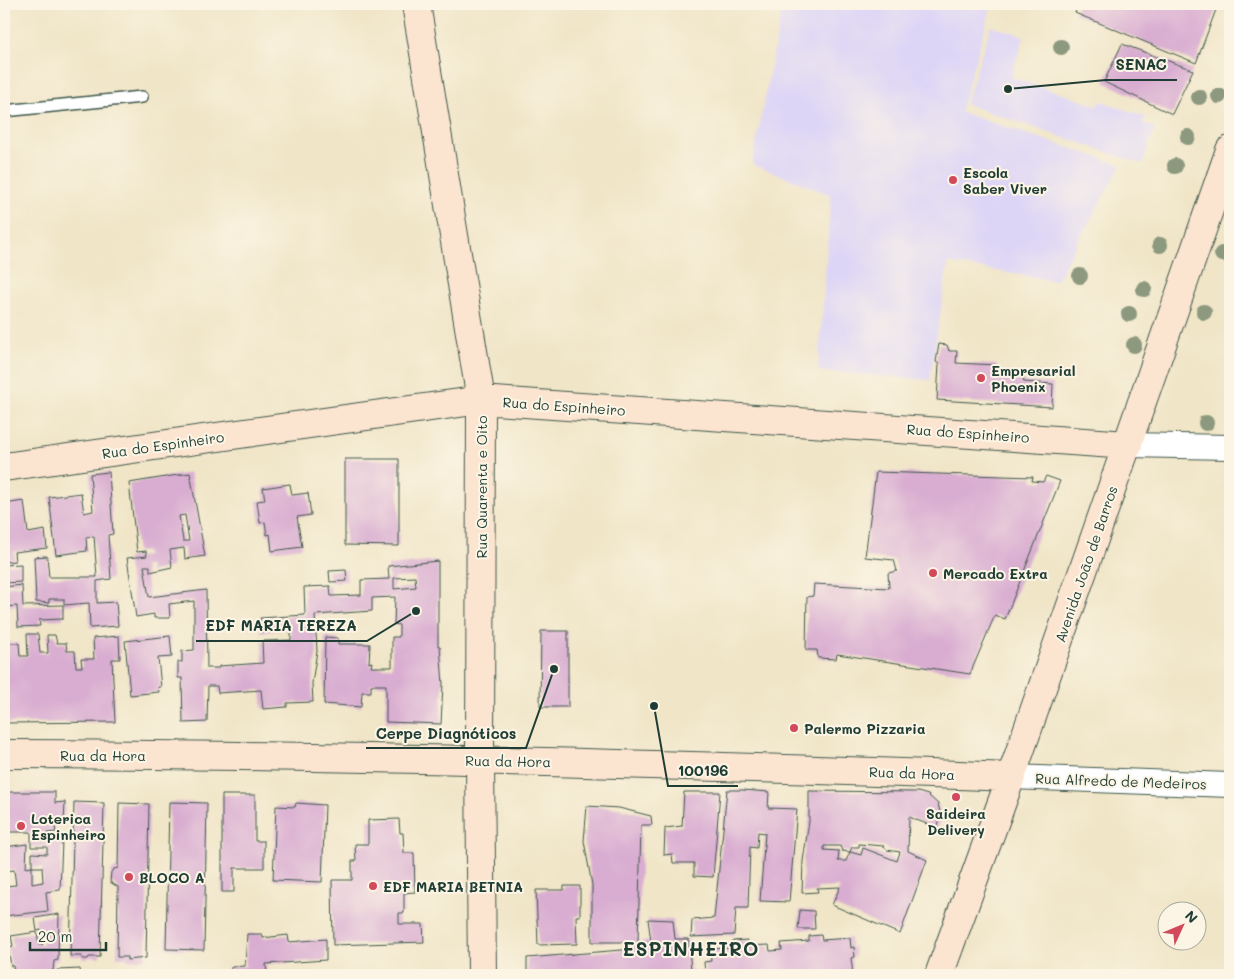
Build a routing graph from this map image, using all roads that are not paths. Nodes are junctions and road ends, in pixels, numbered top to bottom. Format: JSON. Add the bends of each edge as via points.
{"nodes":[{"id":1,"x":416,"y":4,"type":"edge"},
{"id":2,"x":142,"y":97,"type":"dead end"},
{"id":3,"x":4,"y":111,"type":"edge"},
{"id":4,"x":1230,"y":150,"type":"edge"},
{"id":5,"x":481,"y":400,"type":"junction"},
{"id":6,"x":1128,"y":445,"type":"junction"},
{"id":7,"x":1230,"y":447,"type":"edge"},
{"id":8,"x":4,"y":467,"type":"edge"},
{"id":9,"x":4,"y":754,"type":"edge"},
{"id":10,"x":480,"y":760,"type":"junction"},
{"id":11,"x":1011,"y":778,"type":"junction"},
{"id":12,"x":1230,"y":786,"type":"edge"},
{"id":13,"x":482,"y":975,"type":"edge"},
{"id":14,"x":939,"y":975,"type":"edge"}],
"edges":[{"from":1,"to":5,"type":"street","name":"Rua Quarenta e Oito"},
{"from":2,"to":3,"type":"lane"},
{"from":4,"to":6,"type":"street","name":"Avenida João de Barros"},
{"from":5,"to":6,"type":"street","name":"Rua do Espinheiro"},
{"from":5,"to":8,"type":"street","name":"Rua do Espinheiro"},
{"from":5,"to":10,"type":"street","name":"Rua Quarenta e Oito"},
{"from":6,"to":7,"type":"street"},
{"from":6,"to":11,"type":"street","name":"Avenida João de Barros"},
{"from":9,"to":10,"type":"street","name":"Rua da Hora"},
{"from":10,"to":11,"type":"street","name":"Rua da Hora"},
{"from":10,"to":13,"type":"street","name":"Rua Quarenta e Oito"},
{"from":11,"to":12,"type":"street","name":"Rua Alfredo de Medeiros"},
{"from":11,"to":14,"type":"street","name":"Avenida João de Barros"}]}
